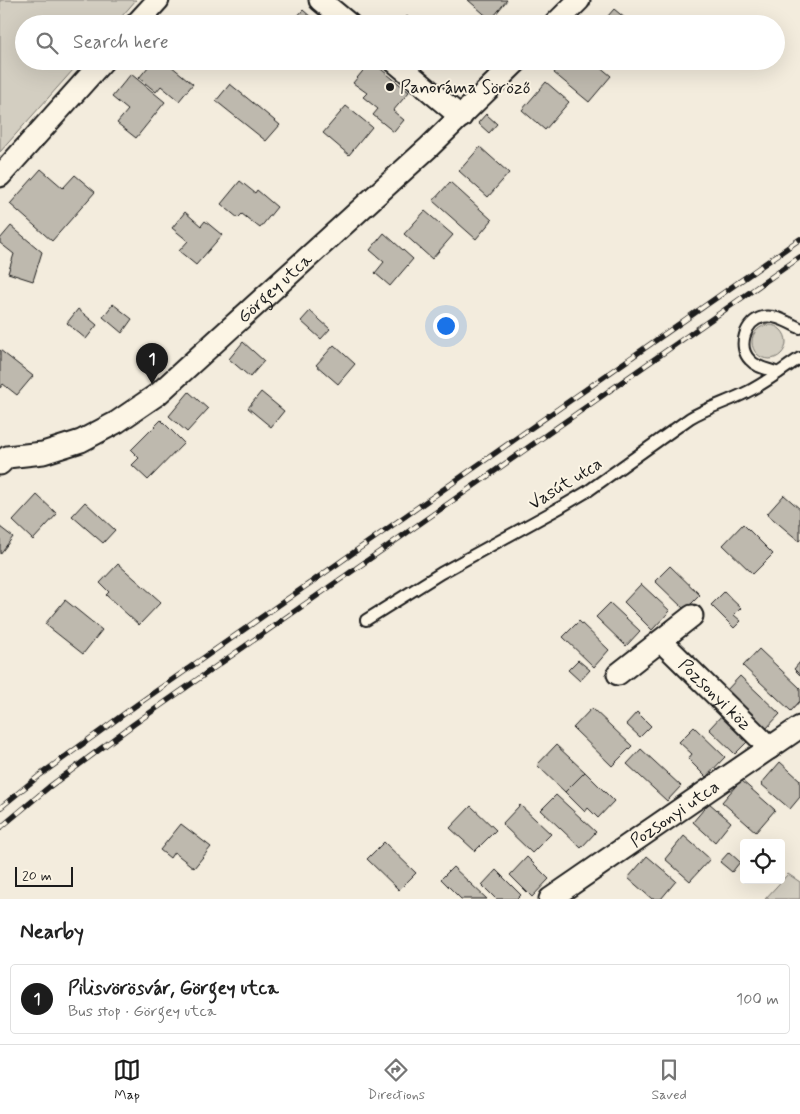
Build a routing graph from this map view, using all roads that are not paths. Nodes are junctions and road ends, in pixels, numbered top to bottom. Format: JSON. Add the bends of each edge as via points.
{"nodes":[{"id":1,"x":158,"y":0,"type":"edge"},
{"id":2,"x":320,"y":0,"type":"edge"},
{"id":3,"x":579,"y":0,"type":"edge"},
{"id":4,"x":144,"y":15,"type":"edge"},
{"id":5,"x":338,"y":15,"type":"edge"},
{"id":6,"x":564,"y":15,"type":"edge"},
{"id":7,"x":95,"y":70,"type":"edge"},
{"id":8,"x":405,"y":70,"type":"edge"},
{"id":9,"x":509,"y":70,"type":"edge"},
{"id":10,"x":461,"y":117,"type":"junction"},
{"id":11,"x":0,"y":176,"type":"edge"},
{"id":12,"x":800,"y":328,"type":"edge"},
{"id":13,"x":800,"y":358,"type":"edge"},
{"id":14,"x":778,"y":373,"type":"junction"},
{"id":15,"x":2,"y":459,"type":"edge"},
{"id":16,"x":692,"y":616,"type":"dead end"},
{"id":17,"x":366,"y":620,"type":"dead end"},
{"id":18,"x":661,"y":641,"type":"junction"},
{"id":19,"x":618,"y":674,"type":"dead end"},
{"id":20,"x":800,"y":727,"type":"edge"},
{"id":21,"x":770,"y":748,"type":"junction"},
{"id":22,"x":550,"y":899,"type":"edge"}],
"edges":[{"from":1,"to":4,"type":"street"},
{"from":2,"to":5,"type":"street"},
{"from":3,"to":6,"type":"street"},
{"from":7,"to":11,"type":"street"},
{"from":8,"to":10,"type":"street"},
{"from":9,"to":10,"type":"street","name":"Görgey utca"},
{"from":10,"to":15,"type":"street","name":"Görgey utca","via":[[158,394],[117,422],[81,441],[43,453]]},
{"from":12,"to":14,"type":"lane","via":[[773,317],[763,317],[747,330],[743,349],[748,358],[760,367]]},
{"from":13,"to":14,"type":"lane","name":"Vasút utca"},
{"from":14,"to":17,"type":"lane","name":"Vasút utca","via":[[749,392],[701,411],[581,495],[441,572]]},
{"from":16,"to":18,"type":"street"},
{"from":18,"to":19,"type":"street"},
{"from":18,"to":21,"type":"street","name":"Pozsonyi köz"},
{"from":20,"to":21,"type":"street","name":"Pozsonyi utca"},
{"from":21,"to":22,"type":"street","name":"Pozsonyi utca"}]}
